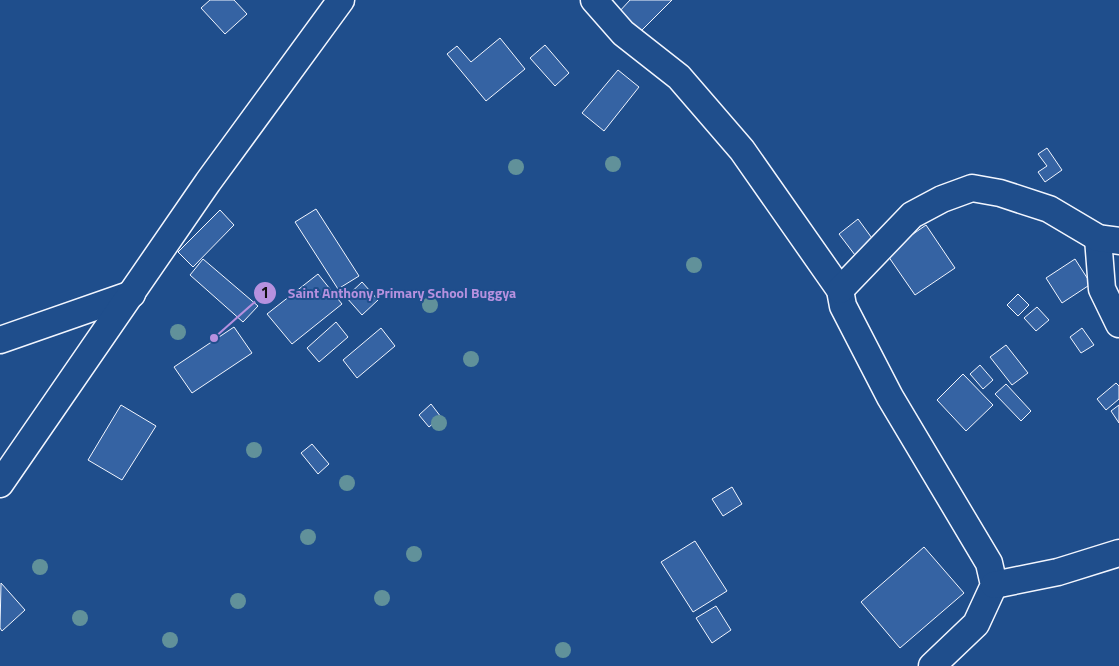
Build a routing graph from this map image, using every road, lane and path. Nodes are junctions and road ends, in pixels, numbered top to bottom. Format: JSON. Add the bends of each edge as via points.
{"nodes":[{"id":1,"x":341,"y":0,"type":"edge"},
{"id":2,"x":594,"y":0,"type":"edge"},
{"id":3,"x":1109,"y":239,"type":"edge"},
{"id":4,"x":840,"y":290,"type":"junction"},
{"id":5,"x":132,"y":294,"type":"junction"},
{"id":6,"x":1119,"y":324,"type":"edge"},
{"id":7,"x":0,"y":340,"type":"edge"},
{"id":8,"x":0,"y":484,"type":"edge"},
{"id":9,"x":1119,"y":553,"type":"edge"},
{"id":10,"x":994,"y":586,"type":"junction"},
{"id":11,"x":932,"y":666,"type":"edge"}],
"edges":[{"from":1,"to":5,"type":"street","via":[[208,182]]},
{"from":2,"to":4,"type":"street","via":[[623,32],[679,77],[742,150]]},
{"from":3,"to":4,"type":"street","via":[[1048,209],[1000,193],[972,188],[912,215]]},
{"from":3,"to":6,"type":"street","via":[[1102,289]]},
{"from":4,"to":10,"type":"street","via":[[843,306],[890,397],[989,563]]},
{"from":5,"to":7,"type":"street"},
{"from":5,"to":8,"type":"street"},
{"from":9,"to":10,"type":"street","via":[[1058,572]]},
{"from":10,"to":11,"type":"street","via":[[976,624]]}]}
